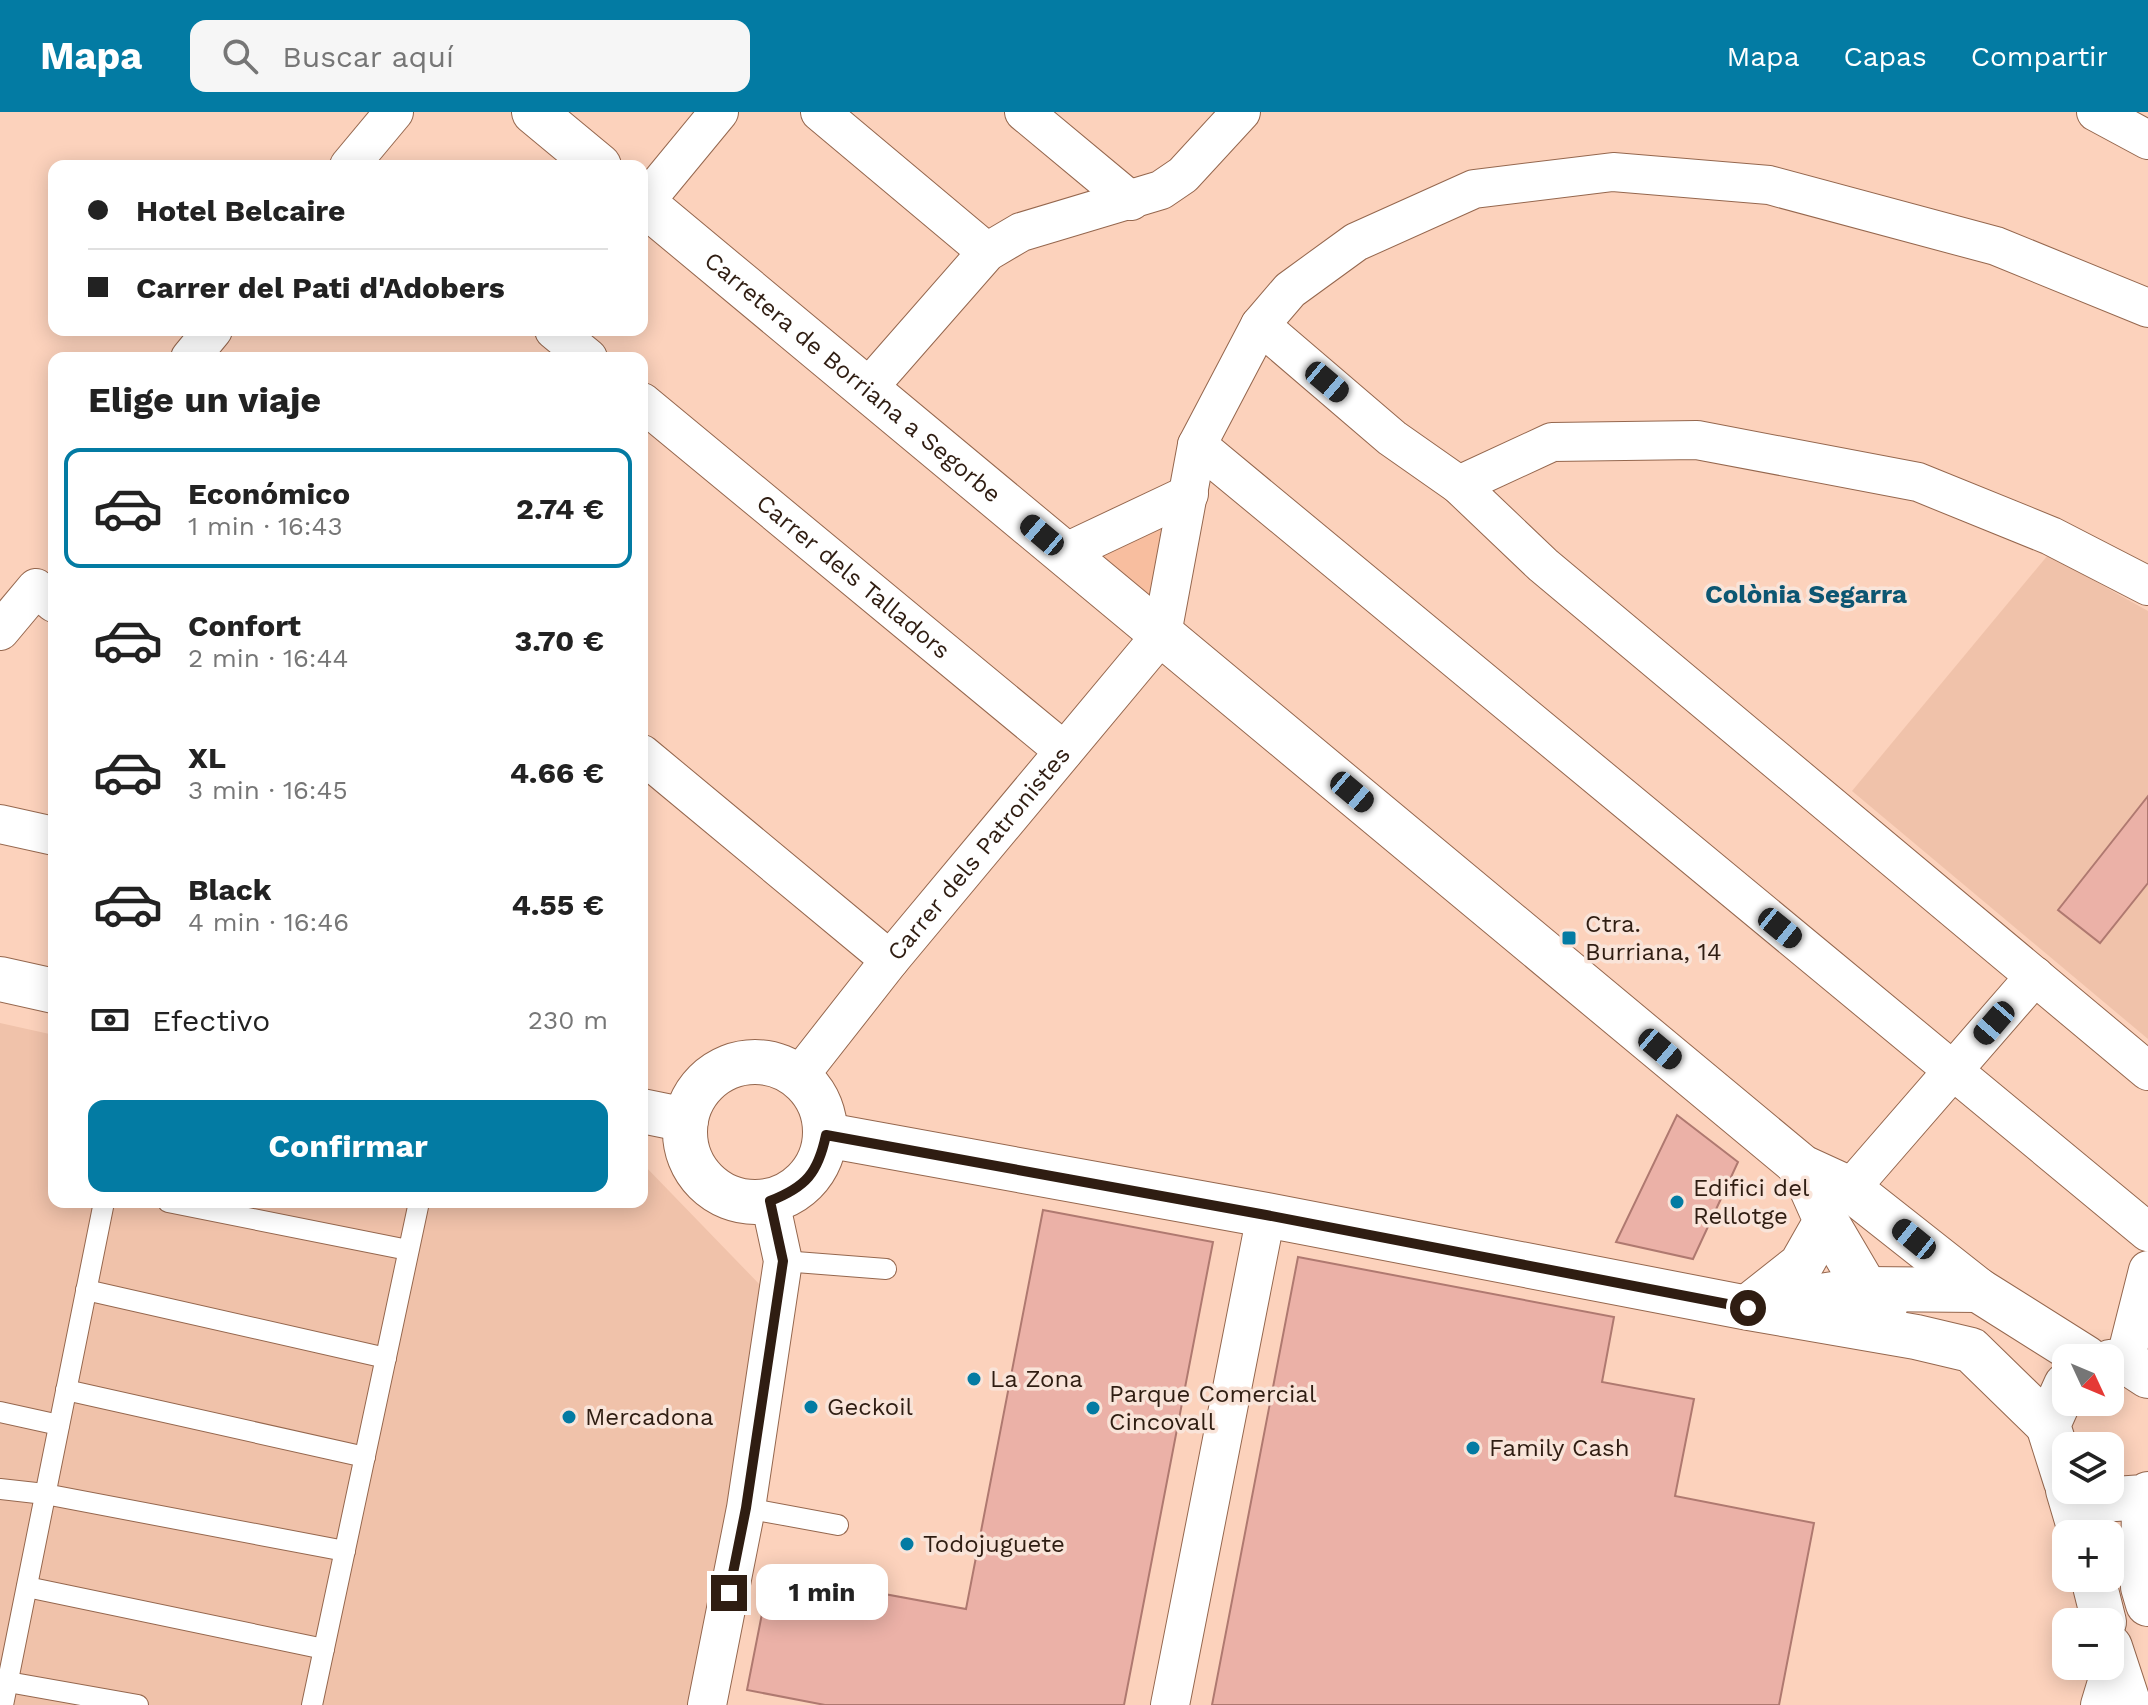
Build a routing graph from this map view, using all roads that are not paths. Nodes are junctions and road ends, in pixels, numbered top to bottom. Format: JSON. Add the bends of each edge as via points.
{"nodes":[{"id":1,"x":394,"y":112,"type":"edge"},
{"id":2,"x":534,"y":112,"type":"edge"},
{"id":3,"x":719,"y":112,"type":"edge"},
{"id":4,"x":820,"y":112,"type":"edge"},
{"id":5,"x":1024,"y":112,"type":"edge"},
{"id":6,"x":1241,"y":112,"type":"edge"},
{"id":7,"x":2096,"y":112,"type":"edge"},
{"id":8,"x":2148,"y":140,"type":"edge"},
{"id":9,"x":356,"y":160,"type":"edge"},
{"id":10,"x":592,"y":160,"type":"edge"},
{"id":11,"x":648,"y":196,"type":"edge"},
{"id":12,"x":1131,"y":201,"type":"junction"},
{"id":13,"x":648,"y":206,"type":"edge"},
{"id":14,"x":987,"y":252,"type":"junction"},
{"id":15,"x":2148,"y":308,"type":"edge"},
{"id":16,"x":1260,"y":325,"type":"junction"},
{"id":17,"x":208,"y":336,"type":"edge"},
{"id":18,"x":561,"y":336,"type":"edge"},
{"id":19,"x":195,"y":352,"type":"edge"},
{"id":20,"x":581,"y":352,"type":"edge"},
{"id":21,"x":867,"y":389,"type":"junction"},
{"id":22,"x":648,"y":407,"type":"edge"},
{"id":23,"x":1197,"y":445,"type":"junction"},
{"id":24,"x":1459,"y":485,"type":"junction"},
{"id":25,"x":1189,"y":494,"type":"junction"},
{"id":26,"x":1064,"y":553,"type":"junction"},
{"id":27,"x":2148,"y":586,"type":"edge"},
{"id":28,"x":45,"y":595,"type":"edge"},
{"id":29,"x":0,"y":631,"type":"edge"},
{"id":30,"x":1162,"y":634,"type":"junction"},
{"id":31,"x":1064,"y":751,"type":"junction"},
{"id":32,"x":648,"y":759,"type":"edge"},
{"id":33,"x":0,"y":824,"type":"edge"},
{"id":34,"x":48,"y":835,"type":"edge"},
{"id":35,"x":890,"y":960,"type":"junction"},
{"id":36,"x":2035,"y":976,"type":"junction"},
{"id":37,"x":0,"y":979,"type":"edge"},
{"id":38,"x":48,"y":990,"type":"edge"},
{"id":39,"x":1953,"y":1071,"type":"junction"},
{"id":40,"x":2148,"y":1071,"type":"edge"},
{"id":41,"x":799,"y":1076,"type":"junction"},
{"id":42,"x":648,"y":1112,"type":"edge"},
{"id":43,"x":686,"y":1120,"type":"junction"},
{"id":44,"x":826,"y":1135,"type":"junction"},
{"id":45,"x":770,"y":1201,"type":"junction"},
{"id":46,"x":1838,"y":1205,"type":"junction"},
{"id":47,"x":103,"y":1208,"type":"edge"},
{"id":48,"x":198,"y":1208,"type":"edge"},
{"id":49,"x":418,"y":1208,"type":"edge"},
{"id":50,"x":1266,"y":1215,"type":"junction"},
{"id":51,"x":2148,"y":1232,"type":"edge"},
{"id":52,"x":408,"y":1250,"type":"junction"},
{"id":53,"x":783,"y":1261,"type":"junction"},
{"id":54,"x":886,"y":1269,"type":"dead end"},
{"id":55,"x":2148,"y":1270,"type":"edge"},
{"id":56,"x":1866,"y":1289,"type":"junction"},
{"id":57,"x":86,"y":1290,"type":"junction"},
{"id":58,"x":1978,"y":1290,"type":"junction"},
{"id":59,"x":1748,"y":1308,"type":"junction"},
{"id":60,"x":1916,"y":1337,"type":"junction"},
{"id":61,"x":2079,"y":1344,"type":"edge"},
{"id":62,"x":2124,"y":1344,"type":"edge"},
{"id":63,"x":386,"y":1358,"type":"junction"},
{"id":64,"x":66,"y":1390,"type":"junction"},
{"id":65,"x":0,"y":1412,"type":"edge"},
{"id":66,"x":2052,"y":1416,"type":"edge"},
{"id":67,"x":59,"y":1425,"type":"junction"},
{"id":68,"x":2048,"y":1425,"type":"junction"},
{"id":69,"x":2052,"y":1436,"type":"edge"},
{"id":70,"x":365,"y":1457,"type":"junction"},
{"id":71,"x":0,"y":1489,"type":"edge"},
{"id":72,"x":45,"y":1494,"type":"junction"},
{"id":73,"x":2146,"y":1496,"type":"edge"},
{"id":74,"x":2124,"y":1498,"type":"edge"},
{"id":75,"x":746,"y":1508,"type":"junction"},
{"id":76,"x":838,"y":1525,"type":"dead end"},
{"id":77,"x":345,"y":1551,"type":"junction"},
{"id":78,"x":27,"y":1587,"type":"junction"},
{"id":79,"x":2148,"y":1604,"type":"edge"},
{"id":80,"x":324,"y":1649,"type":"junction"},
{"id":81,"x":2104,"y":1680,"type":"edge"},
{"id":82,"x":2121,"y":1680,"type":"edge"},
{"id":83,"x":8,"y":1682,"type":"junction"},
{"id":84,"x":3,"y":1705,"type":"edge"},
{"id":85,"x":138,"y":1705,"type":"edge"},
{"id":86,"x":312,"y":1705,"type":"edge"},
{"id":87,"x":707,"y":1705,"type":"edge"},
{"id":88,"x":1170,"y":1705,"type":"edge"},
{"id":89,"x":2100,"y":1705,"type":"edge"},
{"id":90,"x":2129,"y":1705,"type":"edge"}],
"edges":[{"from":1,"to":9,"type":"street"},
{"from":2,"to":10,"type":"main road"},
{"from":3,"to":11,"type":"street"},
{"from":4,"to":14,"type":"street"},
{"from":5,"to":12,"type":"street"},
{"from":6,"to":12,"type":"street","via":[[1183,175]]},
{"from":7,"to":8,"type":"street"},
{"from":12,"to":14,"type":"street","via":[[1021,232]]},
{"from":13,"to":21,"type":"main road","name":"Carretera de Borriana a Segorbe"},
{"from":14,"to":21,"type":"street"},
{"from":15,"to":16,"type":"street","via":[[1996,246],[1769,185],[1613,172],[1474,189],[1356,242],[1290,290]]},
{"from":16,"to":23,"type":"street"},
{"from":16,"to":24,"type":"street","via":[[1392,438]]},
{"from":17,"to":19,"type":"street"},
{"from":18,"to":20,"type":"street"},
{"from":21,"to":26,"type":"main road","name":"Carretera de Borriana a Segorbe"},
{"from":22,"to":31,"type":"street","name":"Carrer dels Talladors"},
{"from":23,"to":25,"type":"street"},
{"from":23,"to":39,"type":"street"},
{"from":24,"to":27,"type":"street","via":[[1552,442],[1697,440],[1918,482],[2051,536]]},
{"from":24,"to":36,"type":"street","via":[[1543,565]]},
{"from":25,"to":26,"type":"street"},
{"from":25,"to":30,"type":"street"},
{"from":26,"to":30,"type":"main road","name":"Carretera de Borriana a Segorbe"},
{"from":28,"to":29,"type":"street"},
{"from":30,"to":31,"type":"street","name":"Carrer dels Patronistes"},
{"from":30,"to":46,"type":"main road","name":"Carretera de Borriana a Segorbe","via":[[1802,1167]]},
{"from":31,"to":35,"type":"street","name":"Carrer dels Patronistes"},
{"from":32,"to":35,"type":"street"},
{"from":33,"to":34,"type":"street"},
{"from":35,"to":41,"type":"street","name":"Carrer dels Patronistes"},
{"from":36,"to":39,"type":"street"},
{"from":36,"to":40,"type":"street"},
{"from":37,"to":38,"type":"main road"},
{"from":39,"to":46,"type":"street"},
{"from":39,"to":51,"type":"street"},
{"from":41,"to":43,"type":"main road","via":[[754,1061],[730,1066],[693,1097]]},
{"from":41,"to":44,"type":"main road","via":[[814,1093]]},
{"from":42,"to":43,"type":"main road"},
{"from":43,"to":45,"type":"main road","via":[[685,1143],[692,1165],[706,1183],[747,1203]]},
{"from":44,"to":45,"type":"main road","via":[[809,1178]]},
{"from":44,"to":50,"type":"main road"},
{"from":45,"to":53,"type":"street"},
{"from":46,"to":56,"type":"main road"},
{"from":46,"to":58,"type":"main road"},
{"from":46,"to":59,"type":"main road","via":[[1801,1265]]},
{"from":47,"to":57,"type":"lane"},
{"from":48,"to":52,"type":"lane"},
{"from":49,"to":52,"type":"lane"},
{"from":50,"to":59,"type":"main road"},
{"from":50,"to":88,"type":"street"},
{"from":52,"to":63,"type":"lane"},
{"from":53,"to":54,"type":"lane"},
{"from":53,"to":75,"type":"street"},
{"from":55,"to":62,"type":"street"},
{"from":56,"to":58,"type":"main road"},
{"from":56,"to":59,"type":"main road"},
{"from":56,"to":60,"type":"main road"},
{"from":57,"to":63,"type":"lane"},
{"from":57,"to":64,"type":"lane"},
{"from":58,"to":61,"type":"main road"},
{"from":59,"to":60,"type":"main road"},
{"from":60,"to":68,"type":"main road","via":[[1971,1350]]},
{"from":63,"to":70,"type":"lane"},
{"from":64,"to":67,"type":"lane"},
{"from":64,"to":70,"type":"lane"},
{"from":65,"to":67,"type":"lane"},
{"from":66,"to":68,"type":"main road"},
{"from":67,"to":72,"type":"lane"},
{"from":68,"to":69,"type":"main road"},
{"from":70,"to":77,"type":"lane"},
{"from":71,"to":72,"type":"lane"},
{"from":72,"to":77,"type":"lane"},
{"from":72,"to":78,"type":"lane"},
{"from":73,"to":74,"type":"main road"},
{"from":73,"to":79,"type":"main road","via":[[2143,1587]]},
{"from":75,"to":76,"type":"lane"},
{"from":75,"to":87,"type":"street"},
{"from":77,"to":80,"type":"lane"},
{"from":78,"to":80,"type":"lane"},
{"from":78,"to":83,"type":"lane"},
{"from":80,"to":86,"type":"lane"},
{"from":81,"to":89,"type":"street"},
{"from":82,"to":90,"type":"main road"},
{"from":83,"to":84,"type":"lane"},
{"from":83,"to":85,"type":"lane"}]}
